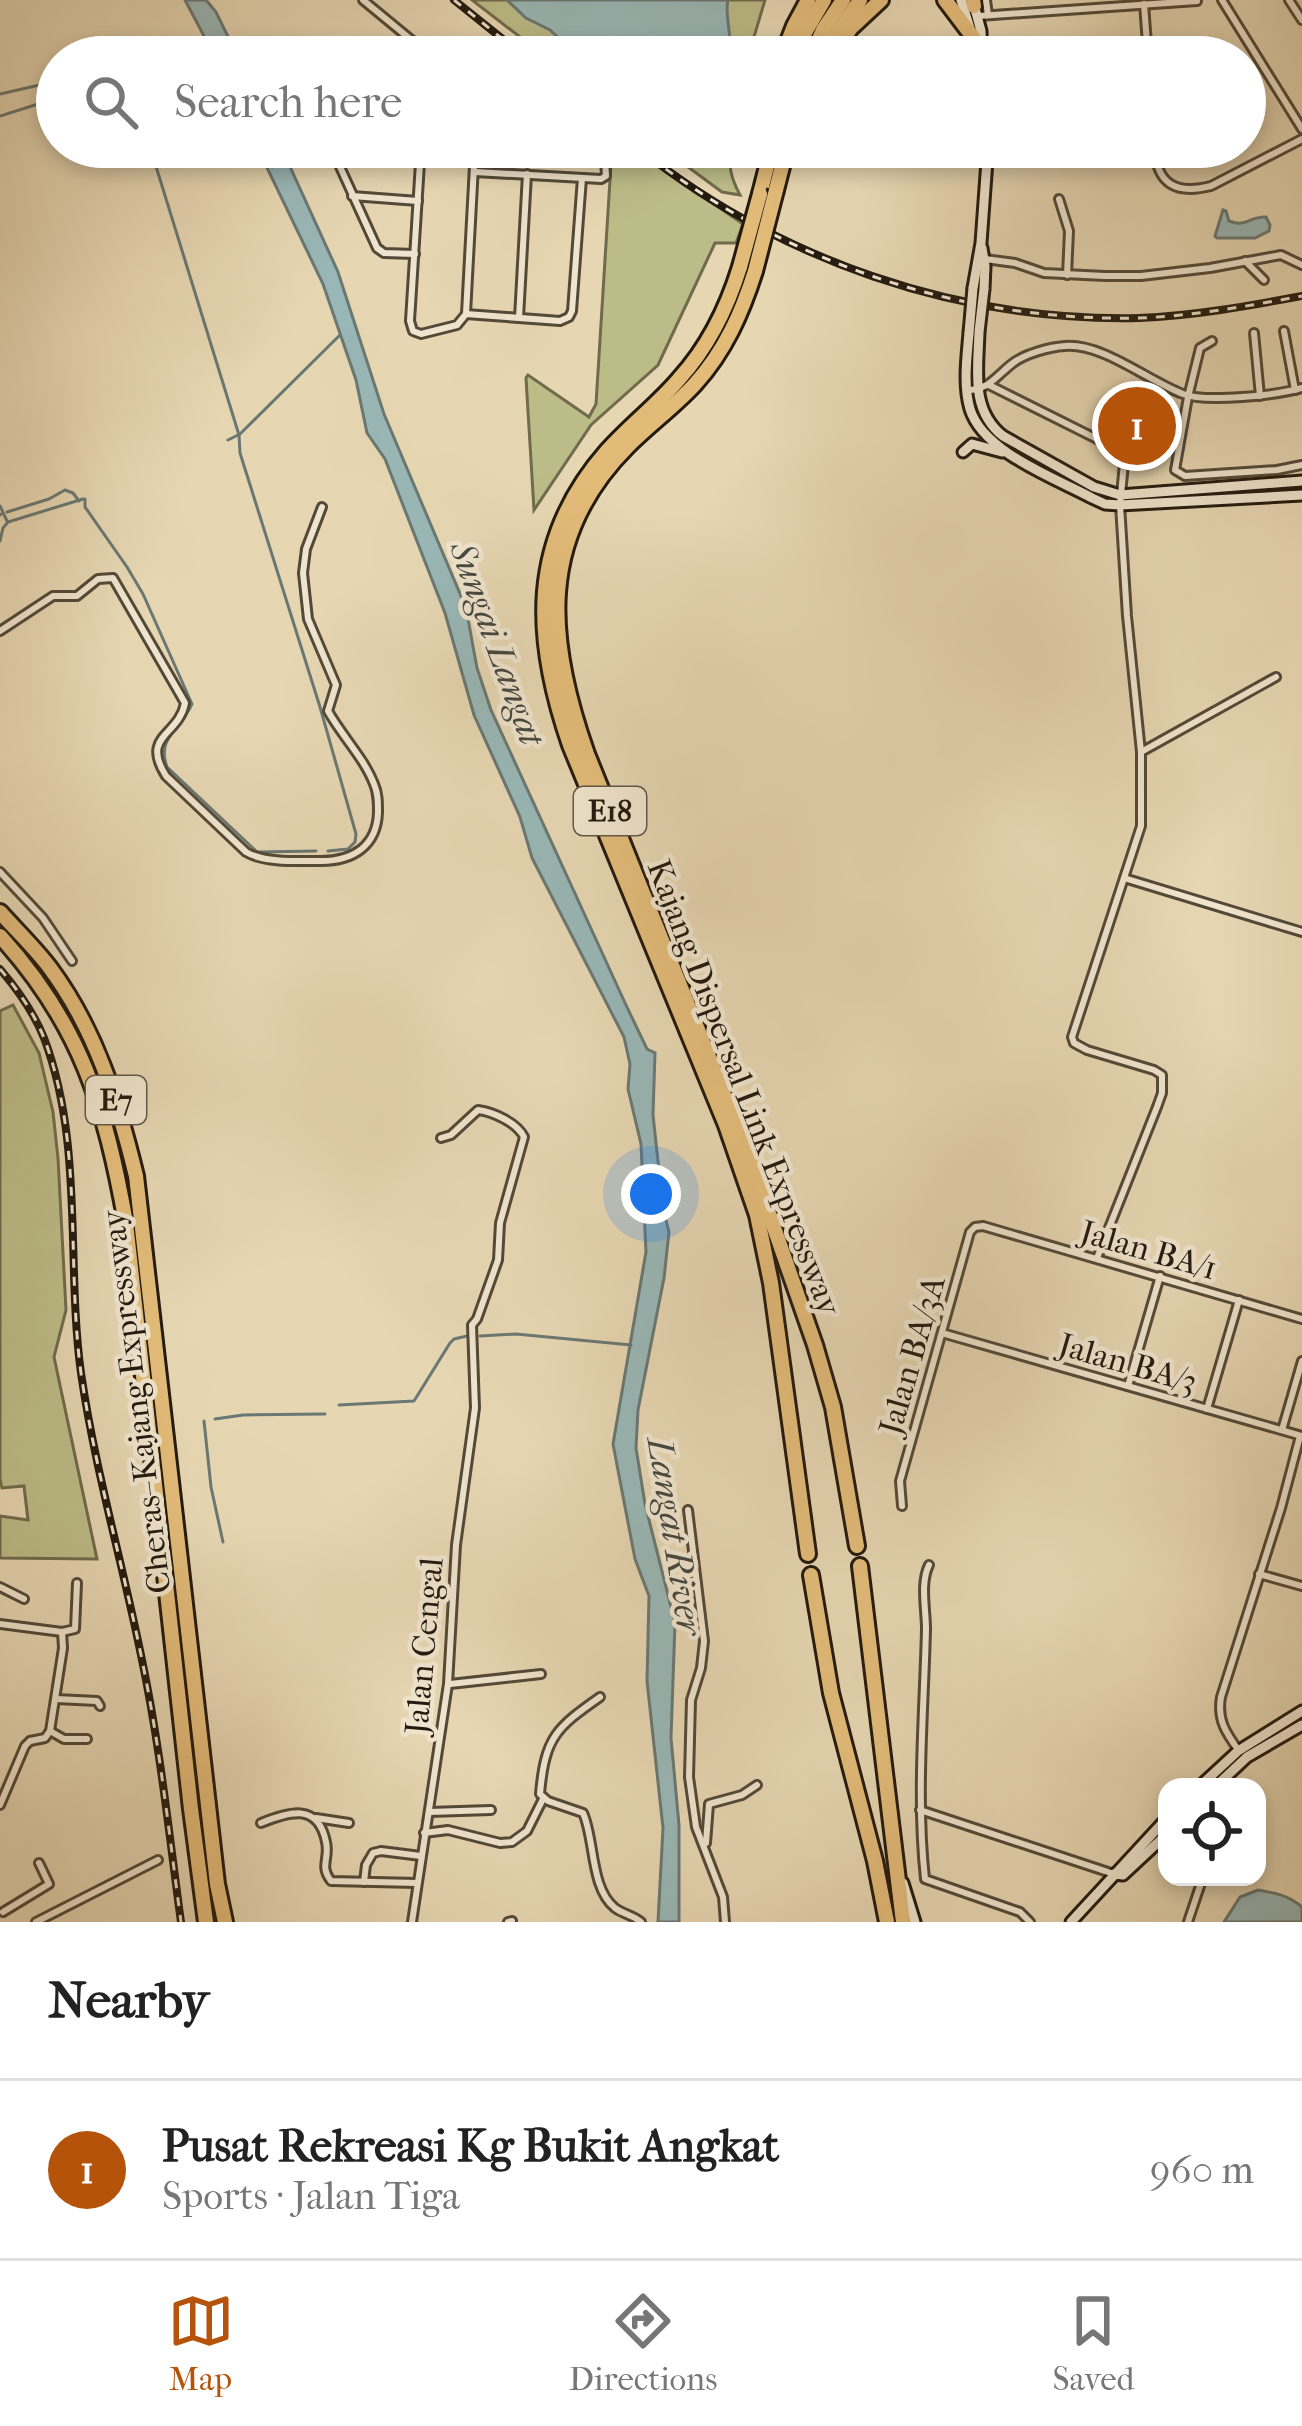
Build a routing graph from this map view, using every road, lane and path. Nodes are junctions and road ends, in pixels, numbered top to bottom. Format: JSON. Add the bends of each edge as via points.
{"nodes":[{"id":1,"x":363,"y":0,"type":"edge"},
{"id":2,"x":808,"y":0,"type":"edge"},
{"id":3,"x":824,"y":0,"type":"edge"},
{"id":4,"x":843,"y":0,"type":"edge"},
{"id":5,"x":860,"y":0,"type":"edge"},
{"id":6,"x":881,"y":0,"type":"edge"},
{"id":7,"x":945,"y":0,"type":"edge"},
{"id":8,"x":1222,"y":0,"type":"edge"},
{"id":9,"x":1289,"y":0,"type":"edge"},
{"id":10,"x":1197,"y":1,"type":"edge"},
{"id":11,"x":1144,"y":2,"type":"edge"},
{"id":12,"x":976,"y":5,"type":"edge"},
{"id":13,"x":1302,"y":20,"type":"edge"},
{"id":14,"x":406,"y":36,"type":"edge"},
{"id":15,"x":790,"y":36,"type":"edge"},
{"id":16,"x":816,"y":36,"type":"edge"},
{"id":17,"x":820,"y":36,"type":"edge"},
{"id":18,"x":825,"y":36,"type":"edge"},
{"id":19,"x":845,"y":36,"type":"edge"},
{"id":20,"x":972,"y":36,"type":"edge"},
{"id":21,"x":973,"y":36,"type":"edge"},
{"id":22,"x":979,"y":36,"type":"edge"},
{"id":23,"x":1146,"y":36,"type":"edge"},
{"id":24,"x":1245,"y":36,"type":"edge"},
{"id":25,"x":1266,"y":69,"type":"edge"},
{"id":26,"x":1300,"y":123,"type":"edge"},
{"id":27,"x":1302,"y":139,"type":"edge"},
{"id":28,"x":1266,"y":158,"type":"edge"},
{"id":29,"x":340,"y":168,"type":"edge"},
{"id":30,"x":420,"y":168,"type":"edge"},
{"id":31,"x":473,"y":168,"type":"edge"},
{"id":32,"x":606,"y":168,"type":"edge"},
{"id":33,"x":767,"y":168,"type":"edge"},
{"id":34,"x":777,"y":168,"type":"edge"},
{"id":35,"x":987,"y":168,"type":"edge"},
{"id":36,"x":1156,"y":168,"type":"edge"},
{"id":37,"x":1246,"y":168,"type":"edge"},
{"id":38,"x":473,"y":172,"type":"junction"},
{"id":39,"x":527,"y":174,"type":"junction"},
{"id":40,"x":581,"y":178,"type":"junction"},
{"id":41,"x":766,"y":190,"type":"junction"},
{"id":42,"x":352,"y":196,"type":"junction"},
{"id":43,"x":1059,"y":199,"type":"dead end"},
{"id":44,"x":418,"y":201,"type":"junction"},
{"id":45,"x":981,"y":242,"type":"junction"},
{"id":46,"x":415,"y":254,"type":"junction"},
{"id":47,"x":985,"y":259,"type":"junction"},
{"id":48,"x":1245,"y":261,"type":"junction"},
{"id":49,"x":1302,"y":265,"type":"edge"},
{"id":50,"x":748,"y":269,"type":"junction"},
{"id":51,"x":1066,"y":275,"type":"junction"},
{"id":52,"x":1264,"y":280,"type":"dead end"},
{"id":53,"x":978,"y":289,"type":"junction"},
{"id":54,"x":465,"y":317,"type":"junction"},
{"id":55,"x":518,"y":318,"type":"junction"},
{"id":56,"x":1284,"y":331,"type":"dead end"},
{"id":57,"x":1254,"y":333,"type":"dead end"},
{"id":58,"x":1211,"y":341,"type":"dead end"},
{"id":59,"x":989,"y":385,"type":"junction"},
{"id":60,"x":1299,"y":389,"type":"edge"},
{"id":61,"x":972,"y":390,"type":"junction"},
{"id":62,"x":1260,"y":396,"type":"junction"},
{"id":63,"x":1188,"y":397,"type":"junction"},
{"id":64,"x":977,"y":413,"type":"junction"},
{"id":65,"x":963,"y":452,"type":"dead end"},
{"id":66,"x":1007,"y":452,"type":"junction"},
{"id":67,"x":1302,"y":465,"type":"edge"},
{"id":68,"x":1220,"y":475,"type":"junction"},
{"id":69,"x":1302,"y":481,"type":"edge"},
{"id":70,"x":1220,"y":488,"type":"junction"},
{"id":71,"x":1302,"y":496,"type":"edge"},
{"id":72,"x":1120,"y":500,"type":"junction"},
{"id":73,"x":322,"y":506,"type":"dead end"},
{"id":74,"x":0,"y":631,"type":"edge"},
{"id":75,"x":1276,"y":677,"type":"dead end"},
{"id":76,"x":1141,"y":752,"type":"junction"},
{"id":77,"x":0,"y":872,"type":"edge"},
{"id":78,"x":1124,"y":878,"type":"junction"},
{"id":79,"x":0,"y":912,"type":"edge"},
{"id":80,"x":1302,"y":932,"type":"edge"},
{"id":81,"x":0,"y":935,"type":"edge"},
{"id":82,"x":72,"y":961,"type":"dead end"},
{"id":83,"x":442,"y":1138,"type":"dead end"},
{"id":84,"x":983,"y":1226,"type":"joint"},
{"id":85,"x":1097,"y":1258,"type":"junction"},
{"id":86,"x":1160,"y":1276,"type":"junction"},
{"id":87,"x":1239,"y":1300,"type":"junction"},
{"id":88,"x":1302,"y":1319,"type":"edge"},
{"id":89,"x":942,"y":1333,"type":"junction"},
{"id":90,"x":1302,"y":1360,"type":"edge"},
{"id":91,"x":1127,"y":1386,"type":"junction"},
{"id":92,"x":1208,"y":1409,"type":"junction"},
{"id":93,"x":1282,"y":1430,"type":"junction"},
{"id":94,"x":1301,"y":1436,"type":"edge"},
{"id":95,"x":902,"y":1506,"type":"dead end"},
{"id":96,"x":688,"y":1510,"type":"dead end"},
{"id":97,"x":857,"y":1546,"type":"dead end"},
{"id":98,"x":808,"y":1554,"type":"dead end"},
{"id":99,"x":929,"y":1565,"type":"dead end"},
{"id":100,"x":860,"y":1566,"type":"dead end"},
{"id":101,"x":1259,"y":1574,"type":"junction"},
{"id":102,"x":811,"y":1575,"type":"dead end"},
{"id":103,"x":77,"y":1582,"type":"dead end"},
{"id":104,"x":0,"y":1586,"type":"edge"},
{"id":105,"x":1302,"y":1586,"type":"edge"},
{"id":106,"x":24,"y":1599,"type":"dead end"},
{"id":107,"x":0,"y":1623,"type":"edge"},
{"id":108,"x":62,"y":1631,"type":"junction"},
{"id":109,"x":542,"y":1674,"type":"dead end"},
{"id":110,"x":448,"y":1684,"type":"junction"},
{"id":111,"x":600,"y":1697,"type":"dead end"},
{"id":112,"x":56,"y":1699,"type":"junction"},
{"id":113,"x":100,"y":1706,"type":"dead end"},
{"id":114,"x":1302,"y":1711,"type":"edge"},
{"id":115,"x":1302,"y":1725,"type":"edge"},
{"id":116,"x":50,"y":1731,"type":"junction"},
{"id":117,"x":87,"y":1739,"type":"dead end"},
{"id":118,"x":1242,"y":1754,"type":"junction"},
{"id":119,"x":11,"y":1776,"type":"junction"},
{"id":120,"x":1211,"y":1778,"type":"edge"},
{"id":121,"x":1222,"y":1778,"type":"edge"},
{"id":122,"x":0,"y":1779,"type":"edge"},
{"id":123,"x":757,"y":1785,"type":"dead end"},
{"id":124,"x":543,"y":1799,"type":"junction"},
{"id":125,"x":0,"y":1805,"type":"edge"},
{"id":126,"x":491,"y":1810,"type":"dead end"},
{"id":127,"x":920,"y":1810,"type":"junction"},
{"id":128,"x":428,"y":1812,"type":"junction"},
{"id":129,"x":313,"y":1818,"type":"junction"},
{"id":130,"x":262,"y":1823,"type":"dead end"},
{"id":131,"x":349,"y":1823,"type":"dead end"},
{"id":132,"x":1158,"y":1828,"type":"edge"},
{"id":133,"x":424,"y":1833,"type":"junction"},
{"id":134,"x":706,"y":1843,"type":"dead end"},
{"id":135,"x":893,"y":1843,"type":"junction"},
{"id":136,"x":1158,"y":1843,"type":"edge"},
{"id":137,"x":421,"y":1856,"type":"junction"},
{"id":138,"x":158,"y":1860,"type":"dead end"},
{"id":139,"x":40,"y":1863,"type":"dead end"},
{"id":140,"x":1114,"y":1874,"type":"junction"},
{"id":141,"x":364,"y":1882,"type":"junction"},
{"id":142,"x":417,"y":1883,"type":"junction"},
{"id":143,"x":1200,"y":1886,"type":"edge"},
{"id":144,"x":1,"y":1910,"type":"edge"},
{"id":145,"x":415,"y":1921,"type":"edge"},
{"id":146,"x":11,"y":1922,"type":"edge"},
{"id":147,"x":36,"y":1922,"type":"edge"},
{"id":148,"x":206,"y":1922,"type":"edge"},
{"id":149,"x":225,"y":1922,"type":"edge"},
{"id":150,"x":641,"y":1922,"type":"edge"},
{"id":151,"x":725,"y":1922,"type":"edge"},
{"id":152,"x":887,"y":1922,"type":"edge"},
{"id":153,"x":903,"y":1922,"type":"edge"},
{"id":154,"x":915,"y":1922,"type":"edge"},
{"id":155,"x":1030,"y":1922,"type":"edge"},
{"id":156,"x":1071,"y":1922,"type":"edge"},
{"id":157,"x":1188,"y":1922,"type":"edge"}],
"edges":[{"from":1,"to":14,"type":"street"},
{"from":2,"to":15,"type":"highway"},
{"from":3,"to":16,"type":"highway"},
{"from":4,"to":17,"type":"highway"},
{"from":5,"to":18,"type":"highway"},
{"from":6,"to":19,"type":"highway"},
{"from":7,"to":20,"type":"highway"},
{"from":8,"to":24,"type":"street"},
{"from":9,"to":13,"type":"street"},
{"from":10,"to":11,"type":"street"},
{"from":11,"to":12,"type":"street"},
{"from":11,"to":23,"type":"street"},
{"from":12,"to":21,"type":"street"},
{"from":12,"to":22,"type":"street"},
{"from":25,"to":26,"type":"street"},
{"from":27,"to":28,"type":"street"},
{"from":29,"to":42,"type":"street"},
{"from":30,"to":44,"type":"street"},
{"from":31,"to":38,"type":"street"},
{"from":32,"to":40,"type":"street","via":[[601,179]]},
{"from":33,"to":41,"type":"highway","name":"Kajang Dispersal Link Expressway","number":"E18"},
{"from":34,"to":41,"type":"highway","name":"Kajang Dispersal Link Expressway","number":"E18"},
{"from":35,"to":45,"type":"street"},
{"from":36,"to":37,"type":"street","via":[[1188,190]]},
{"from":38,"to":39,"type":"street"},
{"from":38,"to":54,"type":"street"},
{"from":39,"to":40,"type":"street"},
{"from":39,"to":55,"type":"street"},
{"from":40,"to":55,"type":"street","via":[[572,311],[560,321]]},
{"from":41,"to":50,"type":"highway","name":"Kajang Dispersal Link Expressway","number":"E18","bridge":true},
{"from":42,"to":44,"type":"street"},
{"from":42,"to":46,"type":"street","via":[[377,248]]},
{"from":43,"to":51,"type":"street","via":[[1069,231]]},
{"from":44,"to":46,"type":"street"},
{"from":45,"to":47,"type":"street"},
{"from":45,"to":53,"type":"street"},
{"from":46,"to":54,"type":"street","via":[[412,331]]},
{"from":47,"to":51,"type":"street"},
{"from":47,"to":53,"type":"street"},
{"from":48,"to":49,"type":"street","via":[[1287,255]]},
{"from":48,"to":51,"type":"street","via":[[1141,276]]},
{"from":48,"to":52,"type":"street"},
{"from":50,"to":97,"type":"highway","name":"Kajang Dispersal Link Expressway","number":"E18","via":[[745,304],[718,354],[618,457],[585,505],[562,566],[556,629],[587,754],[750,1159],[814,1345]]},
{"from":50,"to":98,"type":"highway","name":"Kajang Dispersal Link Expressway","number":"E18","via":[[702,352],[609,448],[575,496],[546,573],[542,627],[565,730],[757,1215]]},
{"from":53,"to":61,"type":"street","bridge":true},
{"from":54,"to":55,"type":"street"},
{"from":56,"to":60,"type":"street"},
{"from":57,"to":62,"type":"street"},
{"from":58,"to":63,"type":"street","via":[[1200,348]]},
{"from":59,"to":61,"type":"street"},
{"from":59,"to":63,"type":"street","via":[[1016,360],[1066,345],[1099,352]]},
{"from":59,"to":72,"type":"street","via":[[1125,453]]},
{"from":60,"to":62,"type":"street"},
{"from":61,"to":64,"type":"street"},
{"from":62,"to":63,"type":"street"},
{"from":63,"to":68,"type":"street","via":[[1175,470]]},
{"from":64,"to":66,"type":"street","via":[[981,430]]},
{"from":64,"to":72,"type":"street","via":[[1003,436]]},
{"from":65,"to":66,"type":"street","via":[[972,445]]},
{"from":66,"to":72,"type":"street","via":[[1092,498]]},
{"from":67,"to":68,"type":"street"},
{"from":68,"to":70,"type":"street"},
{"from":69,"to":70,"type":"street"},
{"from":70,"to":72,"type":"street"},
{"from":71,"to":72,"type":"street"},
{"from":72,"to":76,"type":"street"},
{"from":73,"to":74,"type":"street","via":[[304,556],[305,610],[336,685],[328,711],[378,799],[374,834],[349,857],[256,858],[166,776],[156,748],[185,703],[113,578],[77,596],[53,596]]},
{"from":75,"to":76,"type":"street"},
{"from":76,"to":78,"type":"street","via":[[1141,826]]},
{"from":77,"to":82,"type":"street"},
{"from":78,"to":80,"type":"street"},
{"from":78,"to":85,"type":"street","via":[[1072,1037],[1087,1050],[1154,1070],[1162,1085]]},
{"from":79,"to":149,"type":"highway","name":"Cheras–Kajang Expressway","number":"E7","via":[[75,1006],[121,1114],[136,1176]]},
{"from":81,"to":148,"type":"highway","name":"Cheras–Kajang Expressway","number":"E7","via":[[61,1015],[112,1150]]},
{"from":83,"to":110,"type":"street","name":"Jalan Cengal","via":[[478,1110],[524,1137],[498,1260],[472,1325],[474,1426]]},
{"from":84,"to":85,"type":"street","name":"Jalan BA/1"},
{"from":84,"to":89,"type":"street","name":"Jalan BA/3A","via":[[970,1232]]},
{"from":85,"to":86,"type":"street","name":"Jalan BA/1"},
{"from":86,"to":87,"type":"street","name":"Jalan BA/1"},
{"from":86,"to":91,"type":"street"},
{"from":87,"to":88,"type":"street","name":"Jalan BA/1"},
{"from":87,"to":92,"type":"street"},
{"from":89,"to":91,"type":"street","name":"Jalan BA/3"},
{"from":89,"to":95,"type":"street","name":"Jalan BA/3A","via":[[900,1481]]},
{"from":90,"to":93,"type":"street"},
{"from":91,"to":92,"type":"street","name":"Jalan BA/3"},
{"from":92,"to":93,"type":"street","name":"Jalan BA/3"},
{"from":93,"to":94,"type":"street","name":"Jalan BA/3"},
{"from":94,"to":101,"type":"street"},
{"from":96,"to":151,"type":"street","via":[[704,1641],[691,1700],[688,1777]]},
{"from":99,"to":127,"type":"street"},
{"from":100,"to":135,"type":"highway"},
{"from":101,"to":105,"type":"street"},
{"from":101,"to":118,"type":"street","via":[[1219,1708]]},
{"from":102,"to":152,"type":"highway"},
{"from":103,"to":108,"type":"street","via":[[75,1629]]},
{"from":104,"to":106,"type":"street"},
{"from":107,"to":108,"type":"street"},
{"from":108,"to":112,"type":"street"},
{"from":109,"to":110,"type":"street"},
{"from":110,"to":128,"type":"street","name":"Jalan Cengal"},
{"from":111,"to":124,"type":"street","via":[[555,1733]]},
{"from":112,"to":113,"type":"street"},
{"from":112,"to":116,"type":"street"},
{"from":114,"to":118,"type":"street"},
{"from":115,"to":118,"type":"street"},
{"from":116,"to":117,"type":"street"},
{"from":116,"to":119,"type":"street","via":[[25,1746]]},
{"from":118,"to":120,"type":"street"},
{"from":118,"to":121,"type":"street"},
{"from":119,"to":122,"type":"street"},
{"from":119,"to":125,"type":"street"},
{"from":123,"to":134,"type":"street","via":[[710,1804]]},
{"from":124,"to":133,"type":"street","via":[[512,1842]]},
{"from":124,"to":150,"type":"street","via":[[583,1813],[611,1904]]},
{"from":126,"to":128,"type":"street"},
{"from":127,"to":140,"type":"street"},
{"from":127,"to":155,"type":"street","via":[[925,1879]]},
{"from":128,"to":133,"type":"street","name":"Jalan Cengal"},
{"from":129,"to":130,"type":"street","via":[[291,1812]]},
{"from":129,"to":131,"type":"street"},
{"from":129,"to":141,"type":"street","via":[[326,1843],[326,1877]]},
{"from":132,"to":140,"type":"street"},
{"from":133,"to":137,"type":"street","name":"Jalan Cengal"},
{"from":135,"to":153,"type":"highway"},
{"from":135,"to":154,"type":"street"},
{"from":136,"to":140,"type":"street","via":[[1124,1875]]},
{"from":137,"to":141,"type":"street","via":[[373,1853]]},
{"from":137,"to":142,"type":"street","name":"Jalan Cengal"},
{"from":138,"to":147,"type":"street"},
{"from":139,"to":144,"type":"street","via":[[48,1886]]},
{"from":140,"to":156,"type":"street"},
{"from":141,"to":142,"type":"street"},
{"from":142,"to":145,"type":"street","name":"Jalan Cengal"},
{"from":143,"to":157,"type":"street"},
{"from":144,"to":146,"type":"street"}]}
